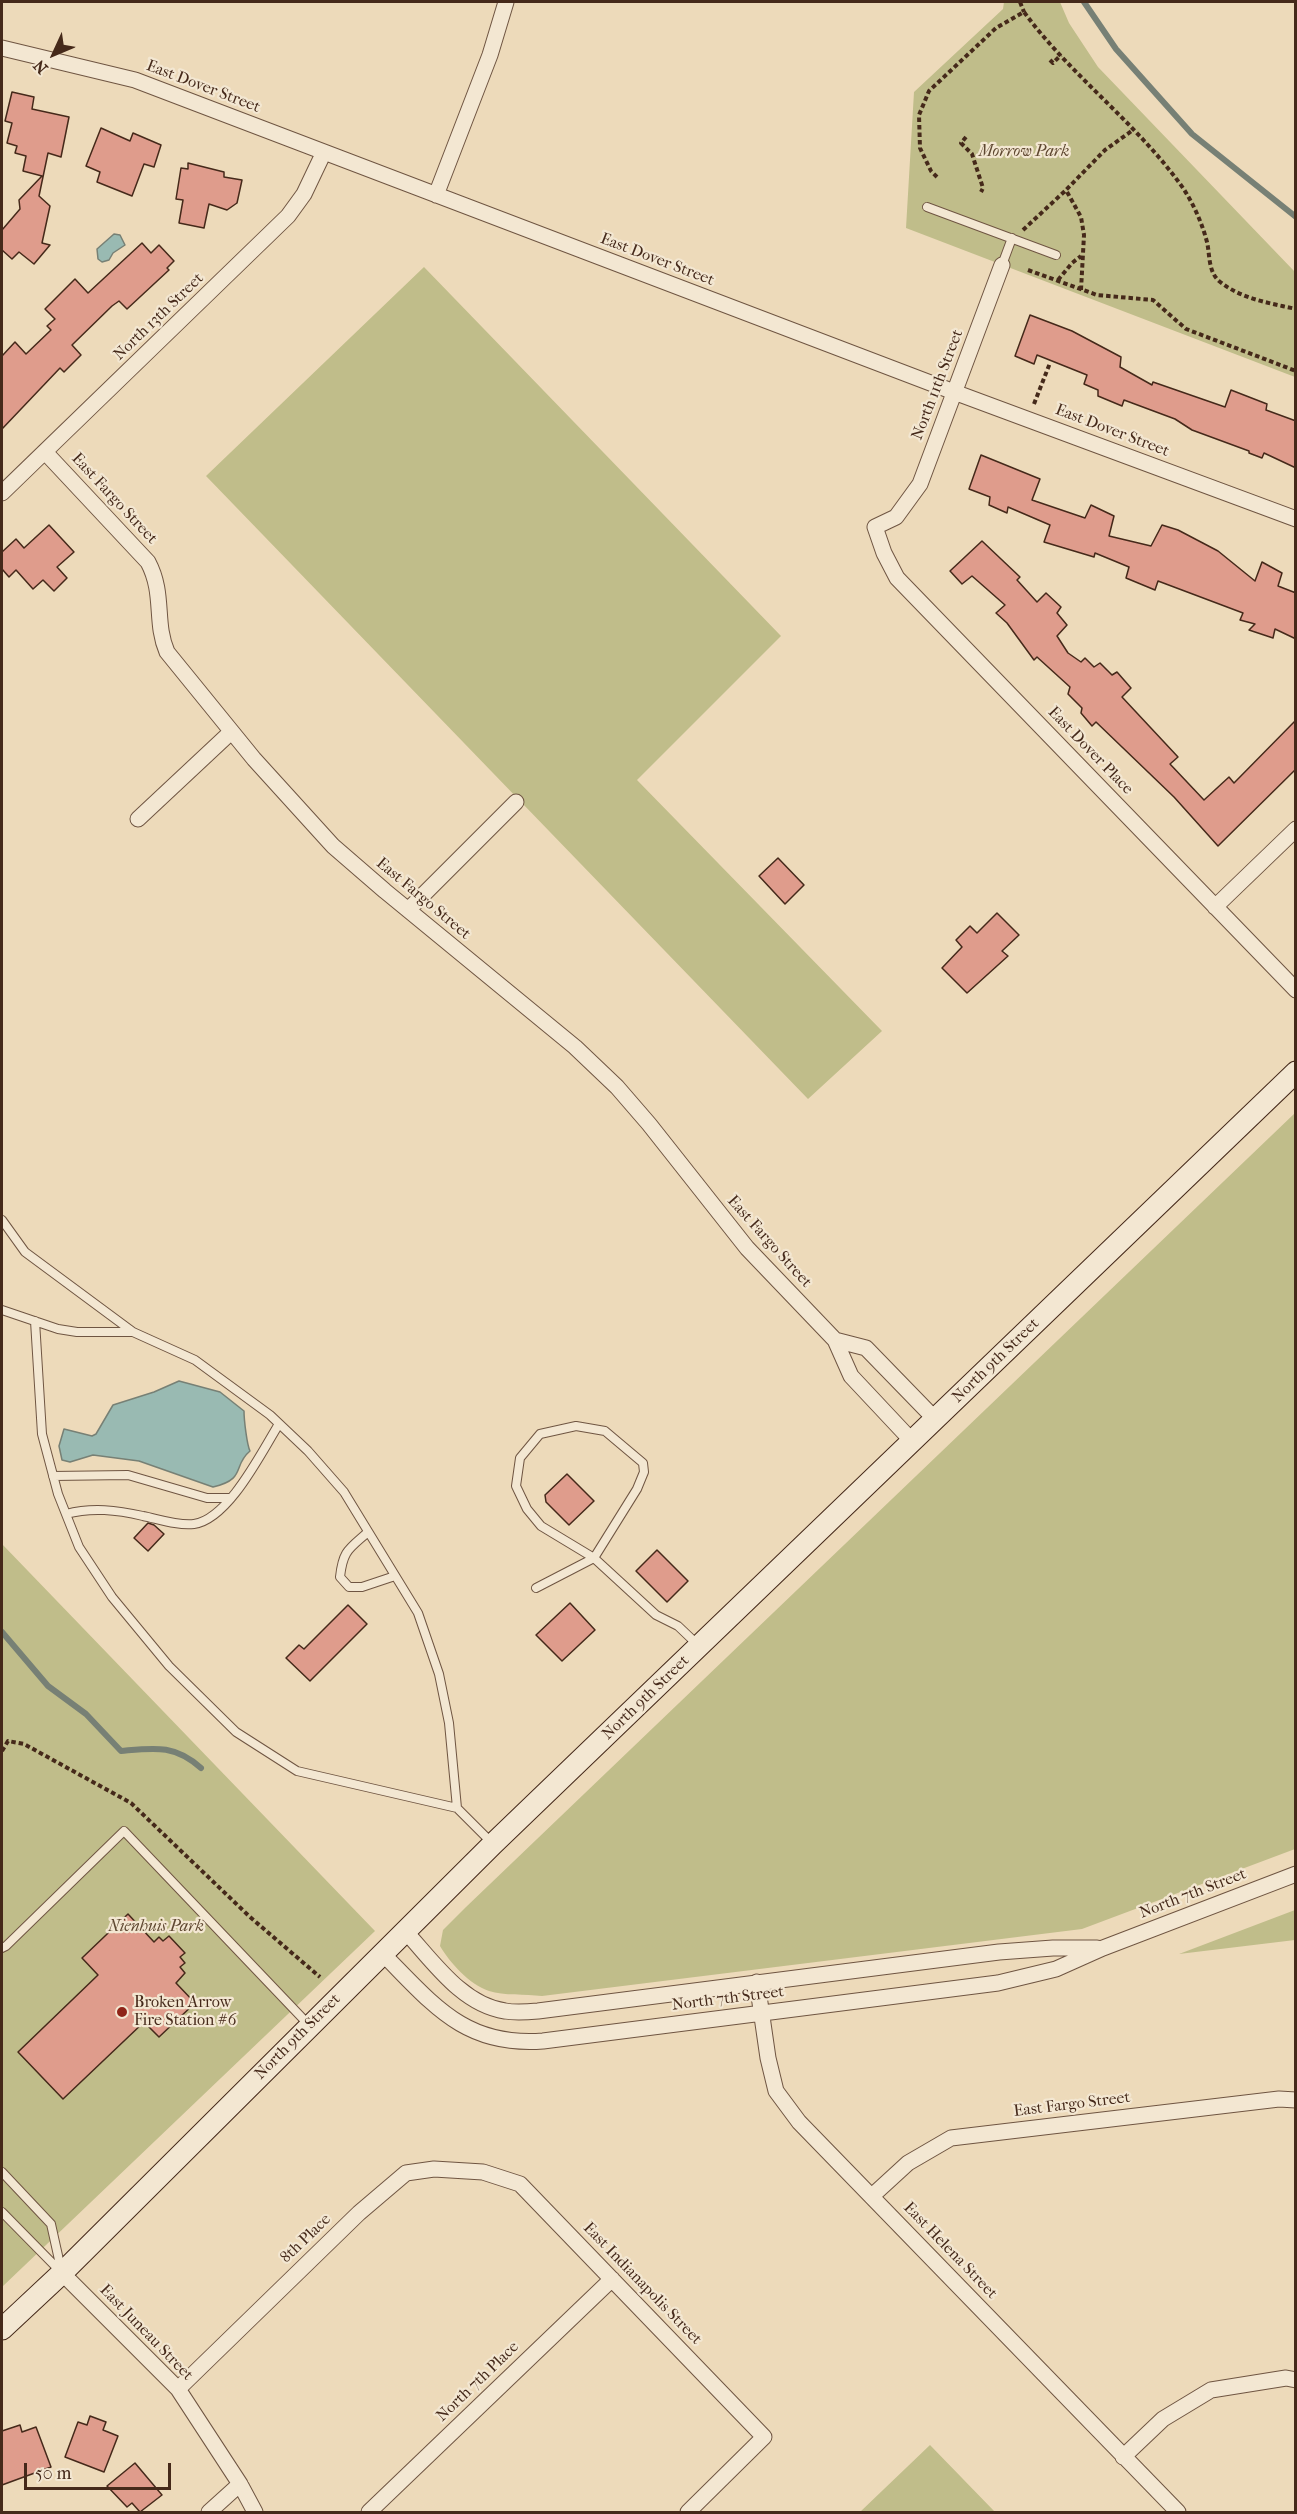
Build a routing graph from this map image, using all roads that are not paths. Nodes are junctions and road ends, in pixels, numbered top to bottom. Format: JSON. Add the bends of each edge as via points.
{"nodes":[{"id":1,"x":506,"y":2,"type":"edge"},
{"id":2,"x":2,"y":48,"type":"edge"},
{"id":3,"x":324,"y":152,"type":"junction"},
{"id":4,"x":436,"y":195,"type":"junction"},
{"id":5,"x":927,"y":207,"type":"dead end"},
{"id":6,"x":1012,"y":238,"type":"junction"},
{"id":7,"x":1056,"y":255,"type":"dead end"},
{"id":8,"x":1002,"y":265,"type":"joint"},
{"id":9,"x":954,"y":392,"type":"junction"},
{"id":10,"x":45,"y":452,"type":"junction"},
{"id":11,"x":2,"y":494,"type":"edge"},
{"id":12,"x":1296,"y":519,"type":"edge"},
{"id":13,"x":875,"y":527,"type":"joint"},
{"id":14,"x":231,"y":732,"type":"junction"},
{"id":15,"x":516,"y":802,"type":"dead end"},
{"id":16,"x":138,"y":819,"type":"dead end"},
{"id":17,"x":1296,"y":829,"type":"edge"},
{"id":18,"x":1215,"y":907,"type":"junction"},
{"id":19,"x":408,"y":910,"type":"junction"},
{"id":20,"x":1296,"y":990,"type":"edge"},
{"id":21,"x":1296,"y":1072,"type":"edge"},
{"id":22,"x":2,"y":1220,"type":"edge"},
{"id":23,"x":2,"y":1310,"type":"edge"},
{"id":24,"x":34,"y":1321,"type":"junction"},
{"id":25,"x":133,"y":1332,"type":"junction"},
{"id":26,"x":835,"y":1340,"type":"junction"},
{"id":27,"x":935,"y":1419,"type":"junction"},
{"id":28,"x":279,"y":1424,"type":"junction"},
{"id":29,"x":912,"y":1441,"type":"junction"},
{"id":30,"x":53,"y":1476,"type":"junction"},
{"id":31,"x":231,"y":1498,"type":"junction"},
{"id":32,"x":66,"y":1514,"type":"junction"},
{"id":33,"x":368,"y":1532,"type":"junction"},
{"id":34,"x":594,"y":1558,"type":"junction"},
{"id":35,"x":395,"y":1576,"type":"junction"},
{"id":36,"x":536,"y":1588,"type":"dead end"},
{"id":37,"x":700,"y":1647,"type":"junction"},
{"id":38,"x":457,"y":1808,"type":"junction"},
{"id":39,"x":493,"y":1844,"type":"junction"},
{"id":40,"x":1296,"y":1874,"type":"edge"},
{"id":41,"x":405,"y":1930,"type":"junction"},
{"id":42,"x":2,"y":1948,"type":"edge"},
{"id":43,"x":1103,"y":1948,"type":"junction"},
{"id":44,"x":382,"y":1953,"type":"junction"},
{"id":45,"x":757,"y":1983,"type":"junction"},
{"id":46,"x":761,"y":2013,"type":"junction"},
{"id":47,"x":310,"y":2025,"type":"junction"},
{"id":48,"x":1296,"y":2100,"type":"edge"},
{"id":49,"x":2,"y":2172,"type":"edge"},
{"id":50,"x":483,"y":2172,"type":"joint"},
{"id":51,"x":872,"y":2196,"type":"junction"},
{"id":52,"x":2,"y":2212,"type":"edge"},
{"id":53,"x":62,"y":2273,"type":"junction"},
{"id":54,"x":612,"y":2279,"type":"junction"},
{"id":55,"x":2,"y":2330,"type":"edge"},
{"id":56,"x":1296,"y":2380,"type":"edge"},
{"id":57,"x":178,"y":2389,"type":"junction"},
{"id":58,"x":1123,"y":2457,"type":"junction"},
{"id":59,"x":240,"y":2484,"type":"junction"},
{"id":60,"x":209,"y":2512,"type":"edge"},
{"id":61,"x":255,"y":2512,"type":"edge"},
{"id":62,"x":369,"y":2512,"type":"edge"},
{"id":63,"x":688,"y":2512,"type":"edge"},
{"id":64,"x":1178,"y":2512,"type":"edge"}],
"edges":[{"from":1,"to":4,"type":"street","via":[[490,55]]},
{"from":2,"to":3,"type":"street","name":"East Dover Street","via":[[135,80]]},
{"from":3,"to":4,"type":"street","name":"East Dover Street"},
{"from":3,"to":10,"type":"street","name":"North 13th Street","via":[[304,194],[288,216]]},
{"from":4,"to":9,"type":"street","name":"East Dover Street"},
{"from":5,"to":6,"type":"lane"},
{"from":6,"to":7,"type":"lane"},
{"from":6,"to":8,"type":"lane","name":"North 11th Street"},
{"from":8,"to":9,"type":"street","name":"North 11th Street"},
{"from":9,"to":12,"type":"street","name":"East Dover Street"},
{"from":9,"to":13,"type":"street","name":"North 11th Street","via":[[920,484],[896,517]]},
{"from":10,"to":11,"type":"street","name":"North 13th Street"},
{"from":10,"to":14,"type":"street","name":"East Fargo Street","via":[[148,562],[158,584],[167,652]]},
{"from":13,"to":18,"type":"street","name":"East Dover Place","via":[[897,578]]},
{"from":14,"to":16,"type":"street"},
{"from":14,"to":19,"type":"street","name":"East Fargo Street","via":[[325,838]]},
{"from":15,"to":19,"type":"street"},
{"from":17,"to":18,"type":"street"},
{"from":18,"to":20,"type":"street","name":"East Dover Place"},
{"from":19,"to":26,"type":"street","name":"East Fargo Street","via":[[602,1072],[649,1124],[747,1248]]},
{"from":21,"to":27,"type":"main road","name":"North 9th Street"},
{"from":22,"to":25,"type":"lane","via":[[25,1252]]},
{"from":23,"to":24,"type":"lane"},
{"from":24,"to":25,"type":"lane","via":[[77,1332]]},
{"from":24,"to":30,"type":"lane","via":[[42,1434]]},
{"from":25,"to":28,"type":"lane","via":[[195,1360]]},
{"from":26,"to":27,"type":"street","via":[[866,1348]]},
{"from":26,"to":29,"type":"street","name":"East Fargo Street","via":[[851,1376]]},
{"from":27,"to":29,"type":"main road","name":"North 9th Street"},
{"from":28,"to":31,"type":"lane"},
{"from":28,"to":33,"type":"lane","via":[[344,1492]]},
{"from":29,"to":37,"type":"main road","name":"North 9th Street"},
{"from":30,"to":31,"type":"lane","via":[[128,1475],[207,1498]]},
{"from":30,"to":32,"type":"lane"},
{"from":31,"to":32,"type":"lane","via":[[211,1516],[194,1524],[86,1508]]},
{"from":32,"to":38,"type":"lane","via":[[79,1546],[112,1597],[169,1666],[236,1732],[297,1771]]},
{"from":33,"to":35,"type":"lane"},
{"from":33,"to":35,"type":"lane","via":[[345,1552],[340,1576],[349,1587],[362,1587]]},
{"from":34,"to":34,"type":"lane","via":[[541,1526],[516,1486],[520,1458],[540,1434],[576,1426],[605,1431],[643,1463],[637,1489]]},
{"from":34,"to":36,"type":"lane"},
{"from":34,"to":37,"type":"lane","via":[[656,1615],[678,1626]]},
{"from":35,"to":38,"type":"lane","via":[[418,1613],[439,1674],[449,1723]]},
{"from":37,"to":39,"type":"main road","name":"North 9th Street"},
{"from":38,"to":39,"type":"lane"},
{"from":39,"to":41,"type":"main road","name":"North 9th Street"},
{"from":40,"to":43,"type":"street","name":"North 7th Street"},
{"from":41,"to":44,"type":"main road","name":"North 9th Street"},
{"from":41,"to":45,"type":"street","name":"North 7th Street","via":[[464,1992],[504,2011],[538,2011]]},
{"from":42,"to":47,"type":"lane","via":[[124,1831]]},
{"from":43,"to":45,"type":"street","name":"North 7th Street","via":[[999,1952]]},
{"from":43,"to":46,"type":"street","name":"North 7th Street","via":[[1056,1969],[998,1983]]},
{"from":44,"to":46,"type":"street","name":"North 7th Street","via":[[457,2023],[509,2042]]},
{"from":44,"to":47,"type":"main road","name":"North 9th Street"},
{"from":45,"to":46,"type":"street","name":"East Helena Street"},
{"from":46,"to":51,"type":"street","name":"East Helena Street","via":[[776,2091],[799,2122]]},
{"from":47,"to":53,"type":"main road","name":"North 9th Street"},
{"from":48,"to":51,"type":"street","name":"East Fargo Street","via":[[1279,2098],[951,2138],[908,2163]]},
{"from":49,"to":53,"type":"lane","via":[[51,2224]]},
{"from":50,"to":54,"type":"street","name":"East Indianapolis Street","via":[[520,2184]]},
{"from":50,"to":57,"type":"street","name":"8th Place","via":[[434,2169],[406,2173],[359,2212]]},
{"from":51,"to":58,"type":"street","name":"East Helena Street"},
{"from":52,"to":53,"type":"lane"},
{"from":53,"to":55,"type":"main road","name":"North 9th Street"},
{"from":53,"to":57,"type":"street","name":"East Juneau Street"},
{"from":54,"to":62,"type":"street","name":"North 7th Place"},
{"from":54,"to":63,"type":"street","name":"East Indianapolis Street","via":[[764,2437]]},
{"from":56,"to":58,"type":"street","via":[[1286,2378],[1211,2390],[1163,2419]]},
{"from":57,"to":59,"type":"street","name":"East Juneau Street"},
{"from":58,"to":64,"type":"street","name":"East Helena Street"},
{"from":59,"to":60,"type":"street"},
{"from":59,"to":61,"type":"street","name":"East Juneau Street"}]}
